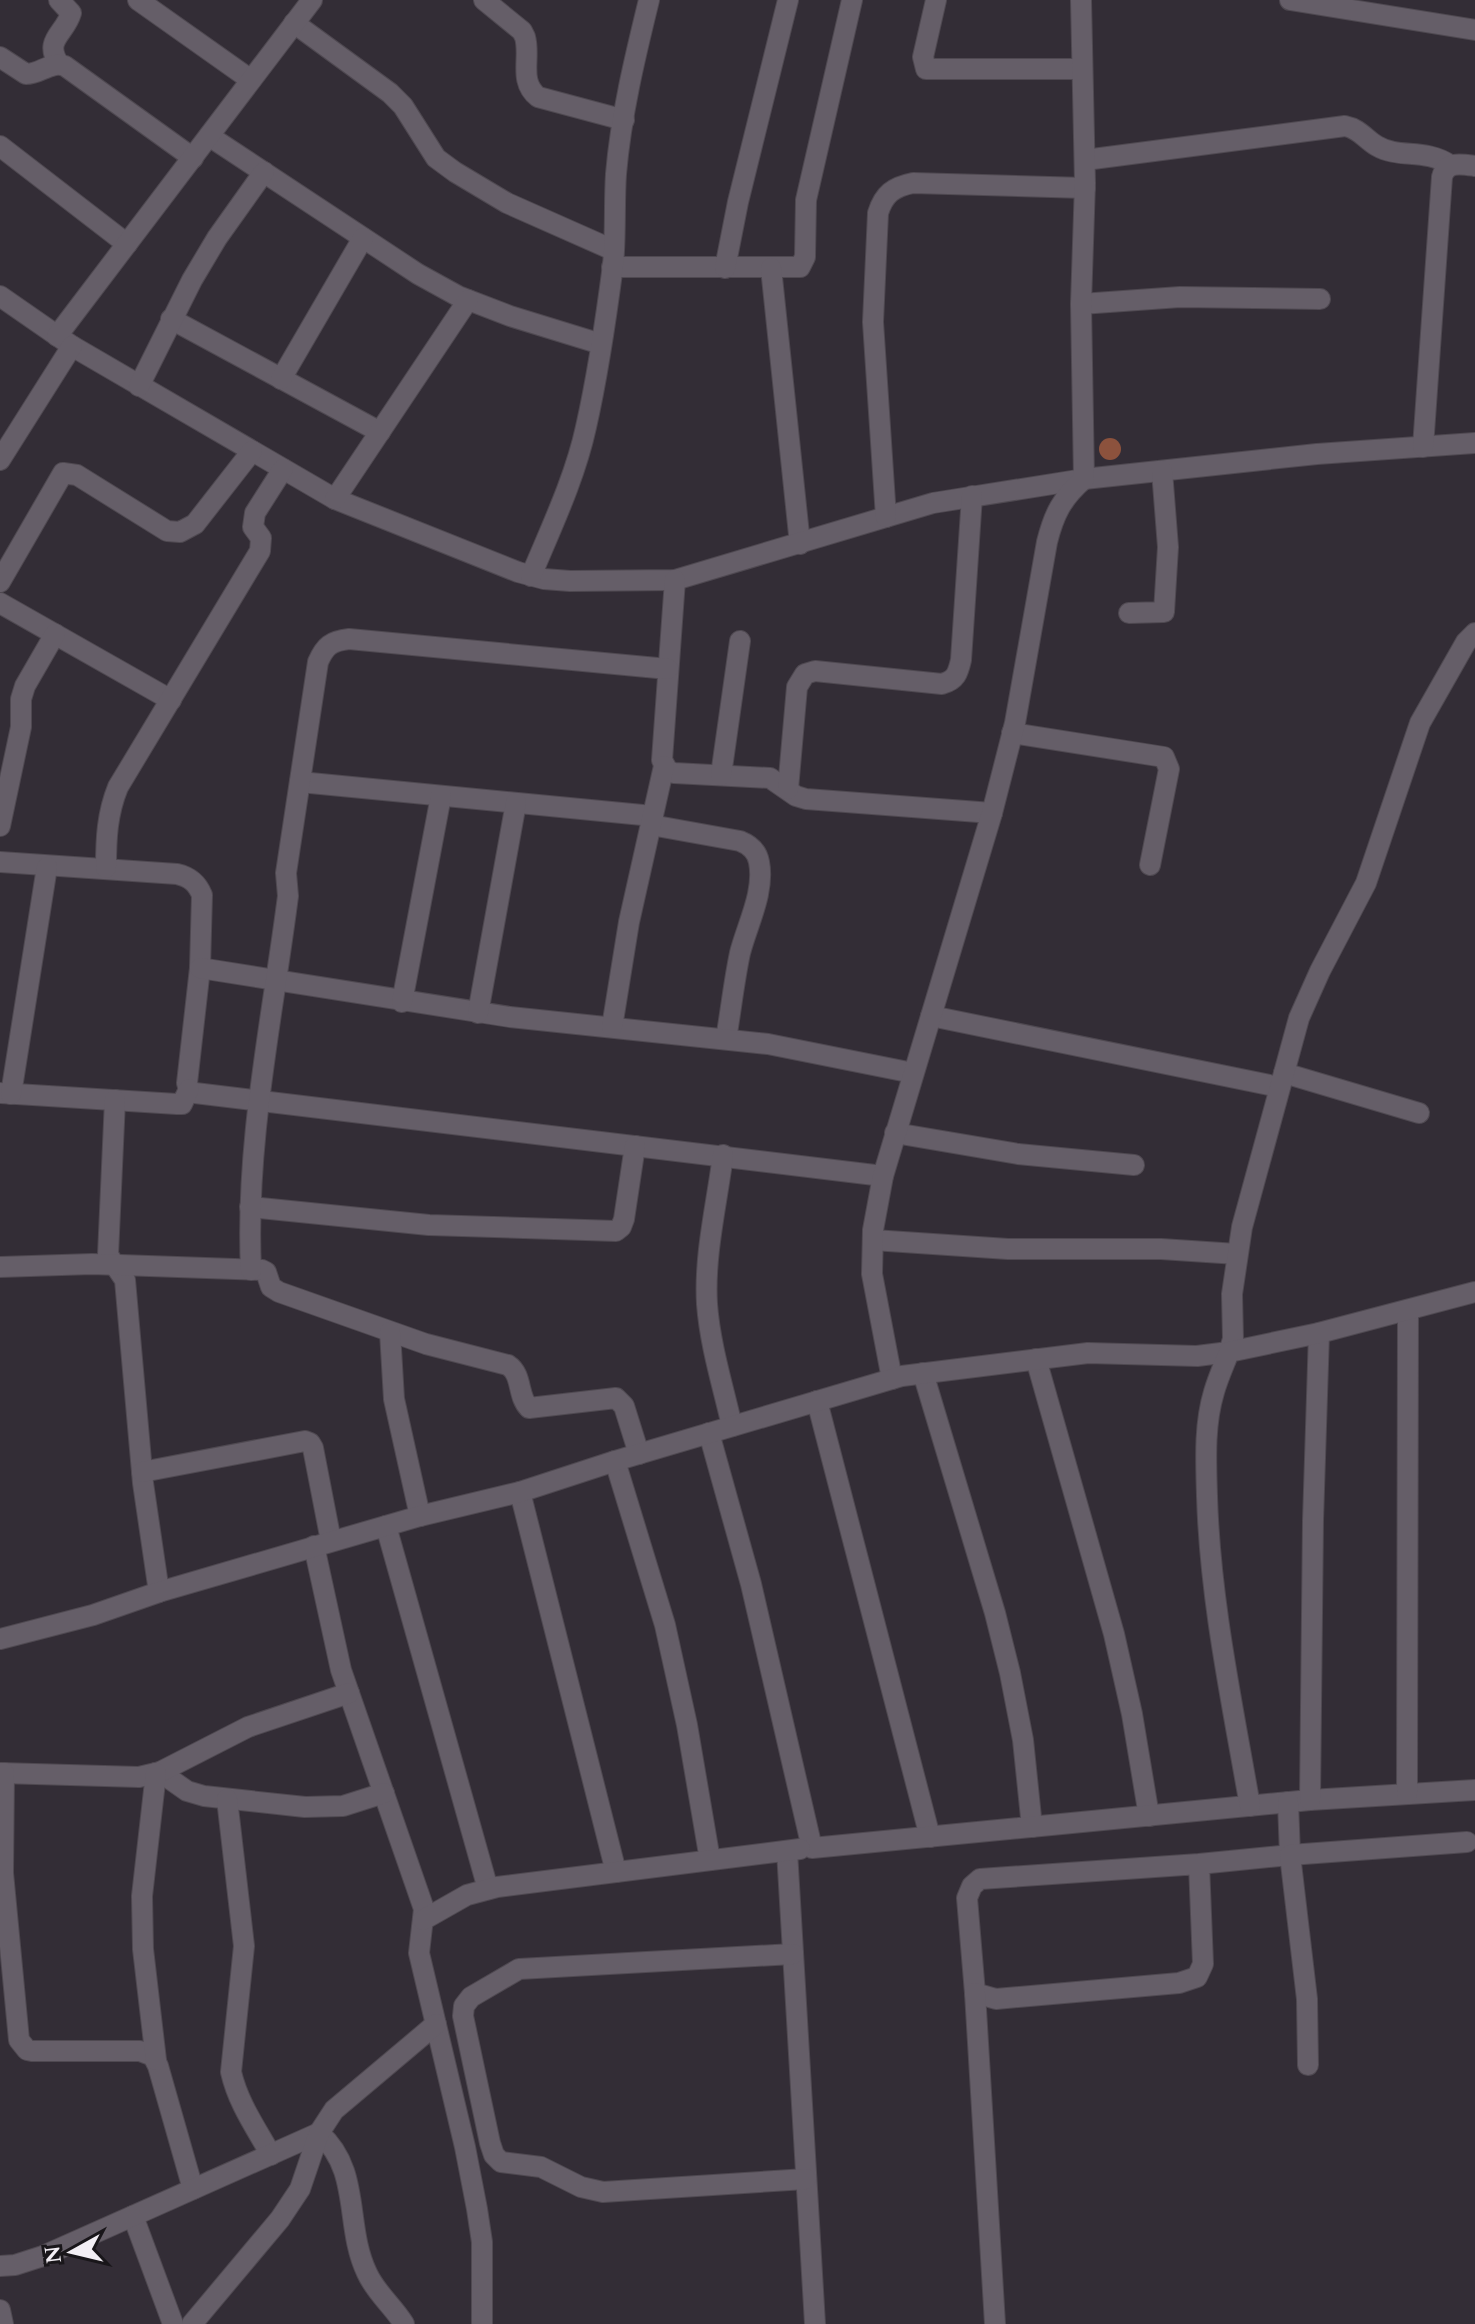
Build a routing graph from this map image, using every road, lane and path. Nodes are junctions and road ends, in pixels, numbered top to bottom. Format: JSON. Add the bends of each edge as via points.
{"nodes":[{"id":1,"x":59,"y":0,"type":"edge"},
{"id":2,"x":138,"y":0,"type":"edge"},
{"id":3,"x":484,"y":0,"type":"edge"},
{"id":4,"x":649,"y":0,"type":"edge"},
{"id":5,"x":788,"y":0,"type":"edge"},
{"id":6,"x":852,"y":0,"type":"edge"},
{"id":7,"x":936,"y":0,"type":"edge"},
{"id":8,"x":1081,"y":0,"type":"edge"},
{"id":9,"x":1290,"y":0,"type":"edge"},
{"id":10,"x":305,"y":2,"type":"edge"},
{"id":11,"x":294,"y":23,"type":"junction"},
{"id":12,"x":1475,"y":30,"type":"edge"},
{"id":13,"x":0,"y":57,"type":"edge"},
{"id":14,"x":59,"y":64,"type":"junction"},
{"id":15,"x":1082,"y":69,"type":"junction"},
{"id":16,"x":251,"y":80,"type":"junction"},
{"id":17,"x":624,"y":120,"type":"junction"},
{"id":18,"x":209,"y":136,"type":"junction"},
{"id":19,"x":0,"y":146,"type":"edge"},
{"id":20,"x":193,"y":158,"type":"junction"},
{"id":21,"x":1085,"y":160,"type":"junction"},
{"id":22,"x":1450,"y":165,"type":"junction"},
{"id":23,"x":1475,"y":166,"type":"edge"},
{"id":24,"x":264,"y":172,"type":"junction"},
{"id":25,"x":1085,"y":188,"type":"junction"},
{"id":26,"x":363,"y":238,"type":"junction"},
{"id":27,"x":127,"y":244,"type":"junction"},
{"id":28,"x":613,"y":258,"type":"junction"},
{"id":29,"x":725,"y":268,"type":"junction"},
{"id":30,"x":771,"y":268,"type":"junction"},
{"id":31,"x":1,"y":298,"type":"edge"},
{"id":32,"x":1320,"y":299,"type":"dead end"},
{"id":33,"x":468,"y":300,"type":"junction"},
{"id":34,"x":1081,"y":304,"type":"junction"},
{"id":35,"x":171,"y":319,"type":"junction"},
{"id":36,"x":64,"y":341,"type":"junction"},
{"id":37,"x":601,"y":344,"type":"junction"},
{"id":38,"x":281,"y":379,"type":"junction"},
{"id":39,"x":139,"y":386,"type":"junction"},
{"id":40,"x":380,"y":432,"type":"junction"},
{"id":41,"x":1475,"y":443,"type":"edge"},
{"id":42,"x":1423,"y":447,"type":"junction"},
{"id":43,"x":252,"y":451,"type":"junction"},
{"id":44,"x":0,"y":460,"type":"edge"},
{"id":45,"x":283,"y":469,"type":"junction"},
{"id":46,"x":1162,"y":471,"type":"junction"},
{"id":47,"x":1084,"y":479,"type":"junction"},
{"id":48,"x":972,"y":496,"type":"junction"},
{"id":49,"x":335,"y":499,"type":"junction"},
{"id":50,"x":886,"y":517,"type":"junction"},
{"id":51,"x":800,"y":544,"type":"junction"},
{"id":52,"x":531,"y":576,"type":"junction"},
{"id":53,"x":675,"y":580,"type":"junction"},
{"id":54,"x":0,"y":582,"type":"edge"},
{"id":55,"x":0,"y":603,"type":"edge"},
{"id":56,"x":1129,"y":613,"type":"dead end"},
{"id":57,"x":1475,"y":633,"type":"edge"},
{"id":58,"x":55,"y":634,"type":"junction"},
{"id":59,"x":740,"y":641,"type":"dead end"},
{"id":60,"x":668,"y":669,"type":"junction"},
{"id":61,"x":171,"y":700,"type":"junction"},
{"id":62,"x":1012,"y":733,"type":"junction"},
{"id":63,"x":664,"y":766,"type":"junction"},
{"id":64,"x":721,"y":775,"type":"junction"},
{"id":65,"x":300,"y":782,"type":"junction"},
{"id":66,"x":788,"y":789,"type":"junction"},
{"id":67,"x":441,"y":796,"type":"junction"},
{"id":68,"x":516,"y":803,"type":"junction"},
{"id":69,"x":992,"y":813,"type":"junction"},
{"id":70,"x":652,"y":821,"type":"junction"},
{"id":71,"x":0,"y":826,"type":"edge"},
{"id":72,"x":0,"y":862,"type":"edge"},
{"id":73,"x":1150,"y":865,"type":"dead end"},
{"id":74,"x":47,"y":867,"type":"junction"},
{"id":75,"x":106,"y":868,"type":"junction"},
{"id":76,"x":200,"y":968,"type":"junction"},
{"id":77,"x":277,"y":981,"type":"junction"},
{"id":78,"x":402,"y":1002,"type":"junction"},
{"id":79,"x":478,"y":1013,"type":"junction"},
{"id":80,"x":931,"y":1016,"type":"junction"},
{"id":81,"x":612,"y":1027,"type":"junction"},
{"id":82,"x":726,"y":1039,"type":"junction"},
{"id":83,"x":913,"y":1073,"type":"junction"},
{"id":84,"x":1282,"y":1080,"type":"junction"},
{"id":85,"x":189,"y":1089,"type":"junction"},
{"id":86,"x":5,"y":1093,"type":"edge"},
{"id":87,"x":115,"y":1100,"type":"junction"},
{"id":88,"x":258,"y":1100,"type":"junction"},
{"id":89,"x":1419,"y":1113,"type":"dead end"},
{"id":90,"x":895,"y":1133,"type":"junction"},
{"id":91,"x":635,"y":1146,"type":"junction"},
{"id":92,"x":723,"y":1155,"type":"junction"},
{"id":93,"x":1134,"y":1165,"type":"dead end"},
{"id":94,"x":883,"y":1176,"type":"junction"},
{"id":95,"x":250,"y":1207,"type":"junction"},
{"id":96,"x":873,"y":1240,"type":"junction"},
{"id":97,"x":1237,"y":1254,"type":"junction"},
{"id":98,"x":114,"y":1265,"type":"junction"},
{"id":99,"x":0,"y":1267,"type":"edge"},
{"id":100,"x":251,"y":1270,"type":"junction"},
{"id":101,"x":1475,"y":1292,"type":"edge"},
{"id":102,"x":1408,"y":1310,"type":"junction"},
{"id":103,"x":390,"y":1332,"type":"junction"},
{"id":104,"x":1319,"y":1333,"type":"junction"},
{"id":105,"x":1229,"y":1352,"type":"junction"},
{"id":106,"x":1036,"y":1359,"type":"junction"},
{"id":107,"x":923,"y":1373,"type":"junction"},
{"id":108,"x":892,"y":1379,"type":"junction"},
{"id":109,"x":817,"y":1401,"type":"junction"},
{"id":110,"x":732,"y":1426,"type":"junction"},
{"id":111,"x":709,"y":1433,"type":"junction"},
{"id":112,"x":639,"y":1454,"type":"junction"},
{"id":113,"x":615,"y":1461,"type":"junction"},
{"id":114,"x":142,"y":1472,"type":"junction"},
{"id":115,"x":520,"y":1492,"type":"junction"},
{"id":116,"x":420,"y":1516,"type":"junction"},
{"id":117,"x":386,"y":1526,"type":"junction"},
{"id":118,"x":322,"y":1544,"type":"junction"},
{"id":119,"x":159,"y":1592,"type":"junction"},
{"id":120,"x":0,"y":1639,"type":"edge"},
{"id":121,"x":349,"y":1693,"type":"junction"},
{"id":122,"x":158,"y":1772,"type":"junction"},
{"id":123,"x":2,"y":1773,"type":"edge"},
{"id":124,"x":1475,"y":1790,"type":"edge"},
{"id":125,"x":384,"y":1793,"type":"junction"},
{"id":126,"x":1407,"y":1794,"type":"junction"},
{"id":127,"x":227,"y":1799,"type":"junction"},
{"id":128,"x":1310,"y":1800,"type":"junction"},
{"id":129,"x":1288,"y":1802,"type":"junction"},
{"id":130,"x":1250,"y":1806,"type":"junction"},
{"id":131,"x":1149,"y":1816,"type":"junction"},
{"id":132,"x":1032,"y":1827,"type":"junction"},
{"id":133,"x":930,"y":1837,"type":"junction"},
{"id":134,"x":1467,"y":1842,"type":"dead end"},
{"id":135,"x":812,"y":1848,"type":"junction"},
{"id":136,"x":787,"y":1851,"type":"junction"},
{"id":137,"x":1290,"y":1855,"type":"junction"},
{"id":138,"x":710,"y":1860,"type":"junction"},
{"id":139,"x":1199,"y":1864,"type":"junction"},
{"id":140,"x":616,"y":1872,"type":"junction"},
{"id":141,"x":488,"y":1889,"type":"junction"},
{"id":142,"x":2,"y":1891,"type":"edge"},
{"id":143,"x":423,"y":1920,"type":"junction"},
{"id":144,"x":793,"y":1954,"type":"junction"},
{"id":145,"x":975,"y":1993,"type":"junction"},
{"id":146,"x":7,"y":1999,"type":"edge"},
{"id":147,"x":436,"y":2024,"type":"junction"},
{"id":148,"x":156,"y":2060,"type":"junction"},
{"id":149,"x":1308,"y":2065,"type":"dead end"},
{"id":150,"x":319,"y":2133,"type":"junction"},
{"id":151,"x":271,"y":2155,"type":"junction"},
{"id":152,"x":806,"y":2179,"type":"junction"},
{"id":153,"x":193,"y":2189,"type":"junction"},
{"id":154,"x":133,"y":2216,"type":"junction"},
{"id":155,"x":0,"y":2266,"type":"edge"},
{"id":156,"x":0,"y":2310,"type":"edge"},
{"id":157,"x":3,"y":2324,"type":"edge"},
{"id":158,"x":173,"y":2324,"type":"edge"},
{"id":159,"x":192,"y":2324,"type":"edge"},
{"id":160,"x":404,"y":2324,"type":"edge"},
{"id":161,"x":482,"y":2324,"type":"edge"},
{"id":162,"x":815,"y":2324,"type":"edge"},
{"id":163,"x":995,"y":2324,"type":"edge"}],
"edges":[{"from":1,"to":14,"type":"street","via":[[71,13],[53,44]]},
{"from":2,"to":16,"type":"street"},
{"from":3,"to":17,"type":"street","via":[[522,31],[532,92]]},
{"from":4,"to":17,"type":"street"},
{"from":5,"to":29,"type":"street"},
{"from":6,"to":30,"type":"street","via":[[806,200],[804,263]]},
{"from":7,"to":15,"type":"street","via":[[923,57],[926,69]]},
{"from":8,"to":15,"type":"street"},
{"from":9,"to":12,"type":"street"},
{"from":10,"to":11,"type":"street"},
{"from":11,"to":16,"type":"street"},
{"from":11,"to":28,"type":"street","via":[[390,93],[431,151],[455,172]]},
{"from":13,"to":14,"type":"street","via":[[26,74]]},
{"from":14,"to":20,"type":"street"},
{"from":15,"to":21,"type":"street"},
{"from":16,"to":18,"type":"street"},
{"from":17,"to":28,"type":"street"},
{"from":18,"to":20,"type":"street"},
{"from":18,"to":24,"type":"street"},
{"from":19,"to":27,"type":"street"},
{"from":20,"to":27,"type":"street"},
{"from":21,"to":22,"type":"street","via":[[1345,126],[1390,151],[1431,155]]},
{"from":21,"to":25,"type":"street"},
{"from":22,"to":23,"type":"street"},
{"from":22,"to":42,"type":"street","via":[[1442,177]]},
{"from":24,"to":26,"type":"street"},
{"from":24,"to":35,"type":"street","via":[[217,238]]},
{"from":25,"to":34,"type":"street"},
{"from":25,"to":50,"type":"street","via":[[913,183],[898,186],[882,202],[873,322]]},
{"from":26,"to":33,"type":"street"},
{"from":26,"to":38,"type":"street"},
{"from":27,"to":36,"type":"street"},
{"from":28,"to":29,"type":"street"},
{"from":28,"to":37,"type":"street"},
{"from":29,"to":30,"type":"street"},
{"from":30,"to":51,"type":"street"},
{"from":31,"to":36,"type":"street"},
{"from":32,"to":34,"type":"street","via":[[1180,297]]},
{"from":33,"to":37,"type":"street"},
{"from":33,"to":40,"type":"street"},
{"from":34,"to":47,"type":"street"},
{"from":35,"to":38,"type":"street"},
{"from":35,"to":39,"type":"street"},
{"from":36,"to":39,"type":"street"},
{"from":36,"to":44,"type":"street"},
{"from":37,"to":52,"type":"street","via":[[585,432]]},
{"from":38,"to":40,"type":"street"},
{"from":39,"to":43,"type":"street"},
{"from":40,"to":49,"type":"street"},
{"from":41,"to":42,"type":"street"},
{"from":42,"to":46,"type":"street"},
{"from":43,"to":45,"type":"street"},
{"from":43,"to":54,"type":"street","via":[[195,524],[180,532],[167,531],[77,475],[63,473]]},
{"from":45,"to":49,"type":"street"},
{"from":45,"to":61,"type":"street","via":[[255,513],[260,551]]},
{"from":46,"to":47,"type":"street"},
{"from":46,"to":56,"type":"street","via":[[1168,547],[1164,612]]},
{"from":47,"to":48,"type":"street"},
{"from":47,"to":62,"type":"street","via":[[1054,513]]},
{"from":48,"to":50,"type":"street"},
{"from":48,"to":66,"type":"street","via":[[957,674],[942,684],[805,674],[797,687]]},
{"from":49,"to":52,"type":"street"},
{"from":50,"to":51,"type":"street"},
{"from":51,"to":53,"type":"street"},
{"from":52,"to":53,"type":"street"},
{"from":53,"to":60,"type":"street"},
{"from":55,"to":58,"type":"street"},
{"from":57,"to":84,"type":"street","via":[[1420,723],[1366,883],[1299,1018]]},
{"from":58,"to":61,"type":"street"},
{"from":58,"to":71,"type":"street","via":[[21,699],[21,727]]},
{"from":59,"to":64,"type":"street"},
{"from":60,"to":63,"type":"street"},
{"from":60,"to":65,"type":"street","via":[[333,641],[318,662]]},
{"from":61,"to":75,"type":"street","via":[[127,769],[110,807]]},
{"from":62,"to":69,"type":"street"},
{"from":62,"to":73,"type":"street","via":[[1164,757],[1169,769]]},
{"from":63,"to":64,"type":"street","via":[[674,773]]},
{"from":63,"to":70,"type":"street"},
{"from":64,"to":66,"type":"street","via":[[770,778]]},
{"from":65,"to":67,"type":"street"},
{"from":65,"to":77,"type":"street"},
{"from":66,"to":69,"type":"street","via":[[806,799]]},
{"from":67,"to":68,"type":"street"},
{"from":67,"to":78,"type":"street"},
{"from":68,"to":70,"type":"street"},
{"from":68,"to":79,"type":"street"},
{"from":69,"to":80,"type":"street"},
{"from":70,"to":81,"type":"street"},
{"from":70,"to":82,"type":"street","via":[[740,841],[758,855],[758,891]]},
{"from":72,"to":74,"type":"street"},
{"from":74,"to":75,"type":"street"},
{"from":74,"to":86,"type":"street"},
{"from":75,"to":76,"type":"street","via":[[177,874],[198,885]]},
{"from":76,"to":77,"type":"street"},
{"from":76,"to":85,"type":"street"},
{"from":77,"to":78,"type":"street"},
{"from":77,"to":88,"type":"street"},
{"from":78,"to":79,"type":"street"},
{"from":79,"to":81,"type":"street"},
{"from":80,"to":83,"type":"street"},
{"from":80,"to":84,"type":"street"},
{"from":81,"to":82,"type":"street"},
{"from":82,"to":83,"type":"street"},
{"from":83,"to":90,"type":"street"},
{"from":84,"to":89,"type":"street"},
{"from":84,"to":97,"type":"street"},
{"from":85,"to":87,"type":"street","via":[[182,1104]]},
{"from":85,"to":88,"type":"street"},
{"from":86,"to":87,"type":"street"},
{"from":87,"to":98,"type":"street","via":[[108,1255]]},
{"from":88,"to":91,"type":"street"},
{"from":88,"to":95,"type":"street"},
{"from":90,"to":93,"type":"street","via":[[1018,1154]]},
{"from":90,"to":94,"type":"street"},
{"from":91,"to":92,"type":"street"},
{"from":91,"to":95,"type":"street","via":[[624,1219],[616,1231],[429,1225]]},
{"from":92,"to":94,"type":"street"},
{"from":92,"to":110,"type":"street","via":[[707,1300]]},
{"from":94,"to":96,"type":"street"},
{"from":95,"to":100,"type":"street"},
{"from":96,"to":97,"type":"street"},
{"from":96,"to":108,"type":"street","via":[[872,1274]]},
{"from":97,"to":105,"type":"street"},
{"from":98,"to":99,"type":"street"},
{"from":98,"to":100,"type":"street"},
{"from":98,"to":114,"type":"street","via":[[125,1280]]},
{"from":100,"to":103,"type":"street","via":[[266,1272],[279,1292]]},
{"from":101,"to":102,"type":"street"},
{"from":102,"to":104,"type":"street"},
{"from":102,"to":126,"type":"street"},
{"from":103,"to":112,"type":"street","via":[[508,1365],[529,1408],[616,1398],[624,1406]]},
{"from":103,"to":116,"type":"street","via":[[394,1399]]},
{"from":104,"to":105,"type":"street"},
{"from":104,"to":128,"type":"street"},
{"from":105,"to":106,"type":"street","via":[[1088,1353]]},
{"from":105,"to":130,"type":"street","via":[[1208,1422],[1208,1518],[1217,1618]]},
{"from":106,"to":107,"type":"street"},
{"from":106,"to":131,"type":"street","via":[[1114,1634]]},
{"from":107,"to":108,"type":"street"},
{"from":107,"to":132,"type":"street","via":[[1010,1673]]},
{"from":108,"to":109,"type":"street"},
{"from":109,"to":110,"type":"street"},
{"from":109,"to":133,"type":"street"},
{"from":110,"to":111,"type":"street"},
{"from":111,"to":112,"type":"street"},
{"from":111,"to":135,"type":"street","via":[[751,1584]]},
{"from":112,"to":113,"type":"street"},
{"from":113,"to":115,"type":"street"},
{"from":113,"to":138,"type":"street","via":[[665,1625]]},
{"from":114,"to":118,"type":"street","via":[[310,1443]]},
{"from":114,"to":119,"type":"street"},
{"from":115,"to":116,"type":"street"},
{"from":115,"to":140,"type":"street"},
{"from":116,"to":117,"type":"street"},
{"from":117,"to":118,"type":"street"},
{"from":117,"to":141,"type":"street"},
{"from":118,"to":119,"type":"street"},
{"from":118,"to":121,"type":"street"},
{"from":119,"to":120,"type":"street"},
{"from":121,"to":122,"type":"street","via":[[248,1727]]},
{"from":121,"to":125,"type":"street"},
{"from":122,"to":123,"type":"street","via":[[139,1777]]},
{"from":122,"to":127,"type":"street","via":[[187,1791]]},
{"from":122,"to":148,"type":"street","via":[[142,1896]]},
{"from":123,"to":142,"type":"street"},
{"from":124,"to":126,"type":"street"},
{"from":125,"to":127,"type":"street","via":[[325,1808]]},
{"from":125,"to":143,"type":"street","via":[[422,1900]]},
{"from":126,"to":128,"type":"street"},
{"from":127,"to":151,"type":"street","via":[[244,1946],[231,2072]]},
{"from":128,"to":129,"type":"street"},
{"from":129,"to":130,"type":"street"},
{"from":129,"to":137,"type":"street"},
{"from":130,"to":131,"type":"street"},
{"from":131,"to":132,"type":"street"},
{"from":132,"to":133,"type":"street"},
{"from":133,"to":135,"type":"street"},
{"from":134,"to":137,"type":"street"},
{"from":135,"to":136,"type":"street"},
{"from":136,"to":138,"type":"street"},
{"from":136,"to":144,"type":"street"},
{"from":137,"to":139,"type":"street"},
{"from":137,"to":149,"type":"street","via":[[1307,1999]]},
{"from":138,"to":140,"type":"street"},
{"from":139,"to":145,"type":"street","via":[[980,1879],[967,1898]]},
{"from":139,"to":145,"type":"street","via":[[1203,1964],[1197,1977],[1179,1983],[996,1999]]},
{"from":140,"to":141,"type":"street"},
{"from":141,"to":143,"type":"street"},
{"from":142,"to":146,"type":"street"},
{"from":143,"to":147,"type":"street","via":[[419,1953]]},
{"from":144,"to":152,"type":"street"},
{"from":144,"to":152,"type":"street","via":[[519,1969],[471,1997],[463,2016],[490,2143],[501,2162],[541,2167],[603,2192]]},
{"from":145,"to":163,"type":"street"},
{"from":146,"to":148,"type":"street","via":[[27,2050],[140,2051]]},
{"from":147,"to":150,"type":"street","via":[[334,2110]]},
{"from":147,"to":161,"type":"street","via":[[477,2209]]},
{"from":148,"to":153,"type":"street"},
{"from":150,"to":151,"type":"street"},
{"from":150,"to":159,"type":"street","via":[[300,2189]]},
{"from":150,"to":160,"type":"street","via":[[333,2145],[348,2177],[352,2223],[367,2274]]},
{"from":151,"to":153,"type":"street"},
{"from":152,"to":162,"type":"street"},
{"from":153,"to":154,"type":"street"},
{"from":154,"to":155,"type":"street","via":[[43,2256]]},
{"from":154,"to":158,"type":"street"},
{"from":156,"to":157,"type":"street"}]}
